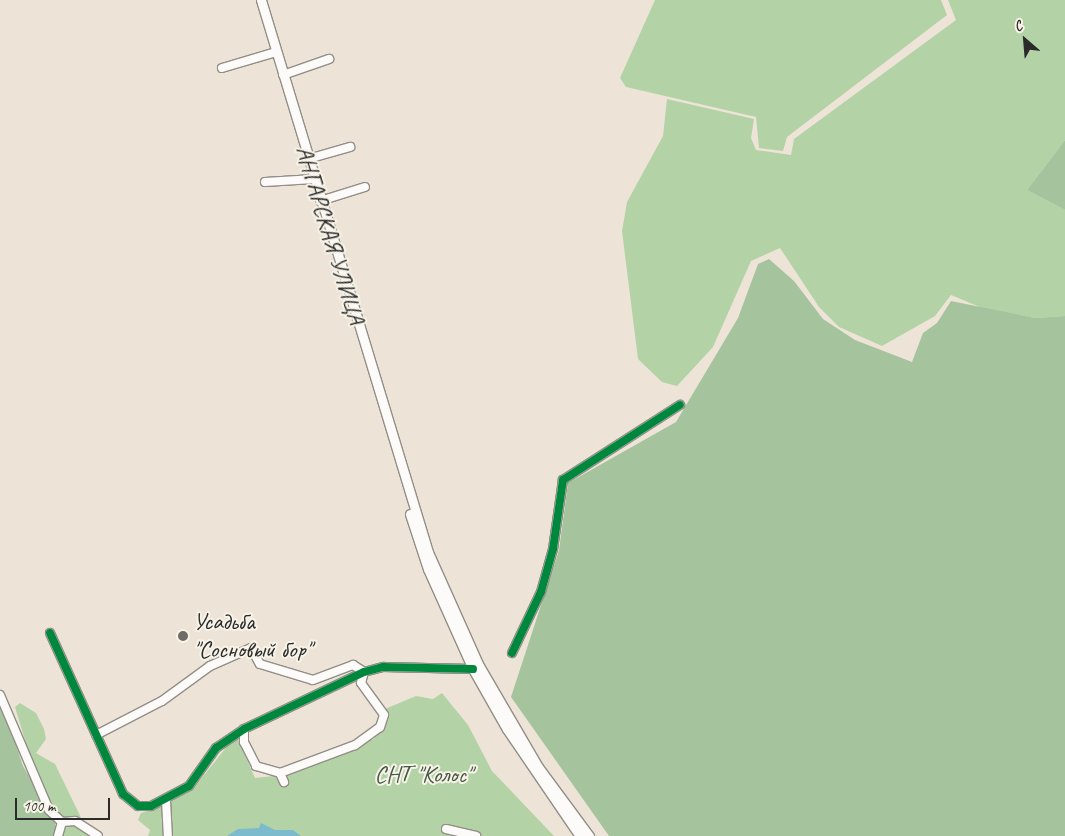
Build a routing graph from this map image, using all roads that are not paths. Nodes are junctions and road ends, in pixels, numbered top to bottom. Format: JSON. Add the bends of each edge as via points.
{"nodes":[{"id":1,"x":260,"y":0,"type":"edge"},
{"id":2,"x":276,"y":52,"type":"junction"},
{"id":3,"x":329,"y":59,"type":"dead end"},
{"id":4,"x":222,"y":68,"type":"dead end"},
{"id":5,"x":283,"y":75,"type":"junction"},
{"id":6,"x":350,"y":147,"type":"dead end"},
{"id":7,"x":308,"y":159,"type":"junction"},
{"id":8,"x":314,"y":179,"type":"junction"},
{"id":9,"x":265,"y":182,"type":"dead end"},
{"id":10,"x":365,"y":187,"type":"dead end"},
{"id":11,"x":320,"y":201,"type":"junction"},
{"id":12,"x":680,"y":405,"type":"dead end"},
{"id":13,"x":400,"y":470,"type":"junction"},
{"id":14,"x":50,"y":633,"type":"dead end"},
{"id":15,"x":512,"y":653,"type":"dead end"},
{"id":16,"x":473,"y":669,"type":"junction"},
{"id":17,"x":364,"y":672,"type":"junction"},
{"id":18,"x":0,"y":695,"type":"edge"},
{"id":19,"x":244,"y":729,"type":"junction"},
{"id":20,"x":96,"y":735,"type":"junction"},
{"id":21,"x":280,"y":773,"type":"junction"},
{"id":22,"x":284,"y":782,"type":"dead end"},
{"id":23,"x":166,"y":800,"type":"junction"},
{"id":24,"x":62,"y":822,"type":"junction"},
{"id":25,"x":446,"y":829,"type":"dead end"},
{"id":26,"x":58,"y":836,"type":"edge"},
{"id":27,"x":98,"y":836,"type":"edge"},
{"id":28,"x":168,"y":836,"type":"edge"},
{"id":29,"x":476,"y":836,"type":"edge"},
{"id":30,"x":580,"y":836,"type":"edge"},
{"id":31,"x":589,"y":836,"type":"edge"}],
"edges":[{"from":1,"to":2,"type":"main road","name":"АНГАРСКАЯ УЛИЦА"},
{"from":2,"to":4,"type":"street"},
{"from":2,"to":5,"type":"main road","name":"АНГАРСКАЯ УЛИЦА"},
{"from":3,"to":5,"type":"street"},
{"from":5,"to":7,"type":"main road","name":"АНГАРСКАЯ УЛИЦА"},
{"from":6,"to":7,"type":"street"},
{"from":7,"to":8,"type":"main road","name":"АНГАРСКАЯ УЛИЦА"},
{"from":8,"to":9,"type":"street"},
{"from":8,"to":11,"type":"main road","name":"АНГАРСКАЯ УЛИЦА"},
{"from":10,"to":11,"type":"street"},
{"from":11,"to":13,"type":"main road","name":"АНГАРСКАЯ УЛИЦА"},
{"from":12,"to":15,"type":"street","via":[[563,480],[553,549],[541,592]]},
{"from":13,"to":16,"type":"main road","name":"АНГАРСКАЯ УЛИЦА","via":[[422,553]]},
{"from":13,"to":31,"type":"main road","name":"АНГАРСКАЯ УЛИЦА","via":[[428,552],[478,664],[538,767]]},
{"from":14,"to":20,"type":"street"},
{"from":16,"to":17,"type":"street","via":[[449,672],[383,667]]},
{"from":16,"to":30,"type":"main road","name":"АНГАРСКАЯ УЛИЦА","via":[[507,729]]},
{"from":17,"to":19,"type":"street"},
{"from":17,"to":20,"type":"street","via":[[353,665],[313,680],[260,664],[251,648],[210,666],[162,701]]},
{"from":17,"to":21,"type":"street","via":[[361,683],[384,715],[380,727],[354,744]]},
{"from":18,"to":24,"type":"street","via":[[38,791]]},
{"from":19,"to":21,"type":"street","via":[[244,742],[256,766]]},
{"from":19,"to":23,"type":"street","via":[[216,748],[189,786]]},
{"from":20,"to":23,"type":"street","via":[[123,794],[138,806]]},
{"from":21,"to":22,"type":"street"},
{"from":23,"to":28,"type":"street"},
{"from":24,"to":26,"type":"street"},
{"from":24,"to":27,"type":"street","via":[[74,820]]},
{"from":25,"to":29,"type":"street"}]}
